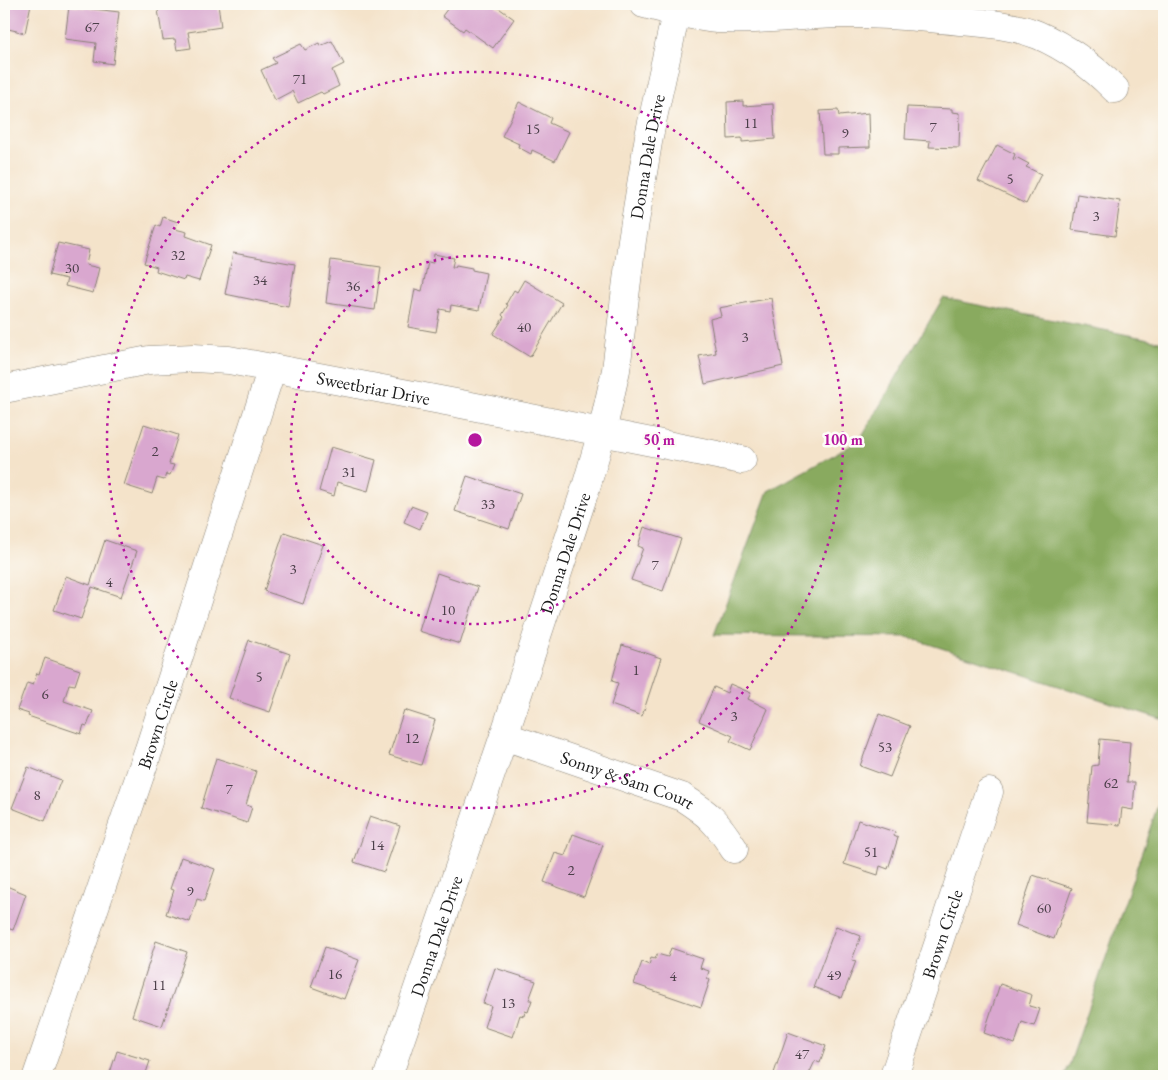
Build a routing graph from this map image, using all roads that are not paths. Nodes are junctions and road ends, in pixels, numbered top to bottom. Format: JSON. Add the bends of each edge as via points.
{"nodes":[{"id":1,"x":644,"y":4,"type":"edge"},
{"id":2,"x":676,"y":12,"type":"junction"},
{"id":3,"x":1115,"y":89,"type":"dead end"},
{"id":4,"x":272,"y":368,"type":"junction"},
{"id":5,"x":4,"y":389,"type":"edge"},
{"id":6,"x":602,"y":432,"type":"junction"},
{"id":7,"x":742,"y":460,"type":"dead end"},
{"id":8,"x":504,"y":736,"type":"junction"},
{"id":9,"x":989,"y":792,"type":"dead end"},
{"id":10,"x":734,"y":849,"type":"dead end"},
{"id":11,"x":37,"y":1076,"type":"edge"},
{"id":12,"x":388,"y":1076,"type":"edge"},
{"id":13,"x":894,"y":1076,"type":"edge"}],
"edges":[{"from":1,"to":2,"type":"street"},
{"from":2,"to":3,"type":"street","via":[[760,20],[818,15],[904,15],[1003,25],[1036,34],[1067,49]]},
{"from":2,"to":6,"type":"street","name":"Donna Dale Drive","via":[[649,136],[616,370]]},
{"from":4,"to":5,"type":"street","name":"Sweetbriar Drive","via":[[229,360],[149,360]]},
{"from":4,"to":6,"type":"street","name":"Sweetbriar Drive"},
{"from":4,"to":11,"type":"street","name":"Brown Circle","via":[[150,746]]},
{"from":6,"to":7,"type":"street","name":"Sweetbriar Drive"},
{"from":6,"to":8,"type":"street","name":"Donna Dale Drive"},
{"from":8,"to":10,"type":"street","name":"Sonny & Sam Court","via":[[682,797],[703,810],[721,828]]},
{"from":8,"to":12,"type":"street","name":"Donna Dale Drive"},
{"from":9,"to":13,"type":"street","name":"Brown Circle"}]}
